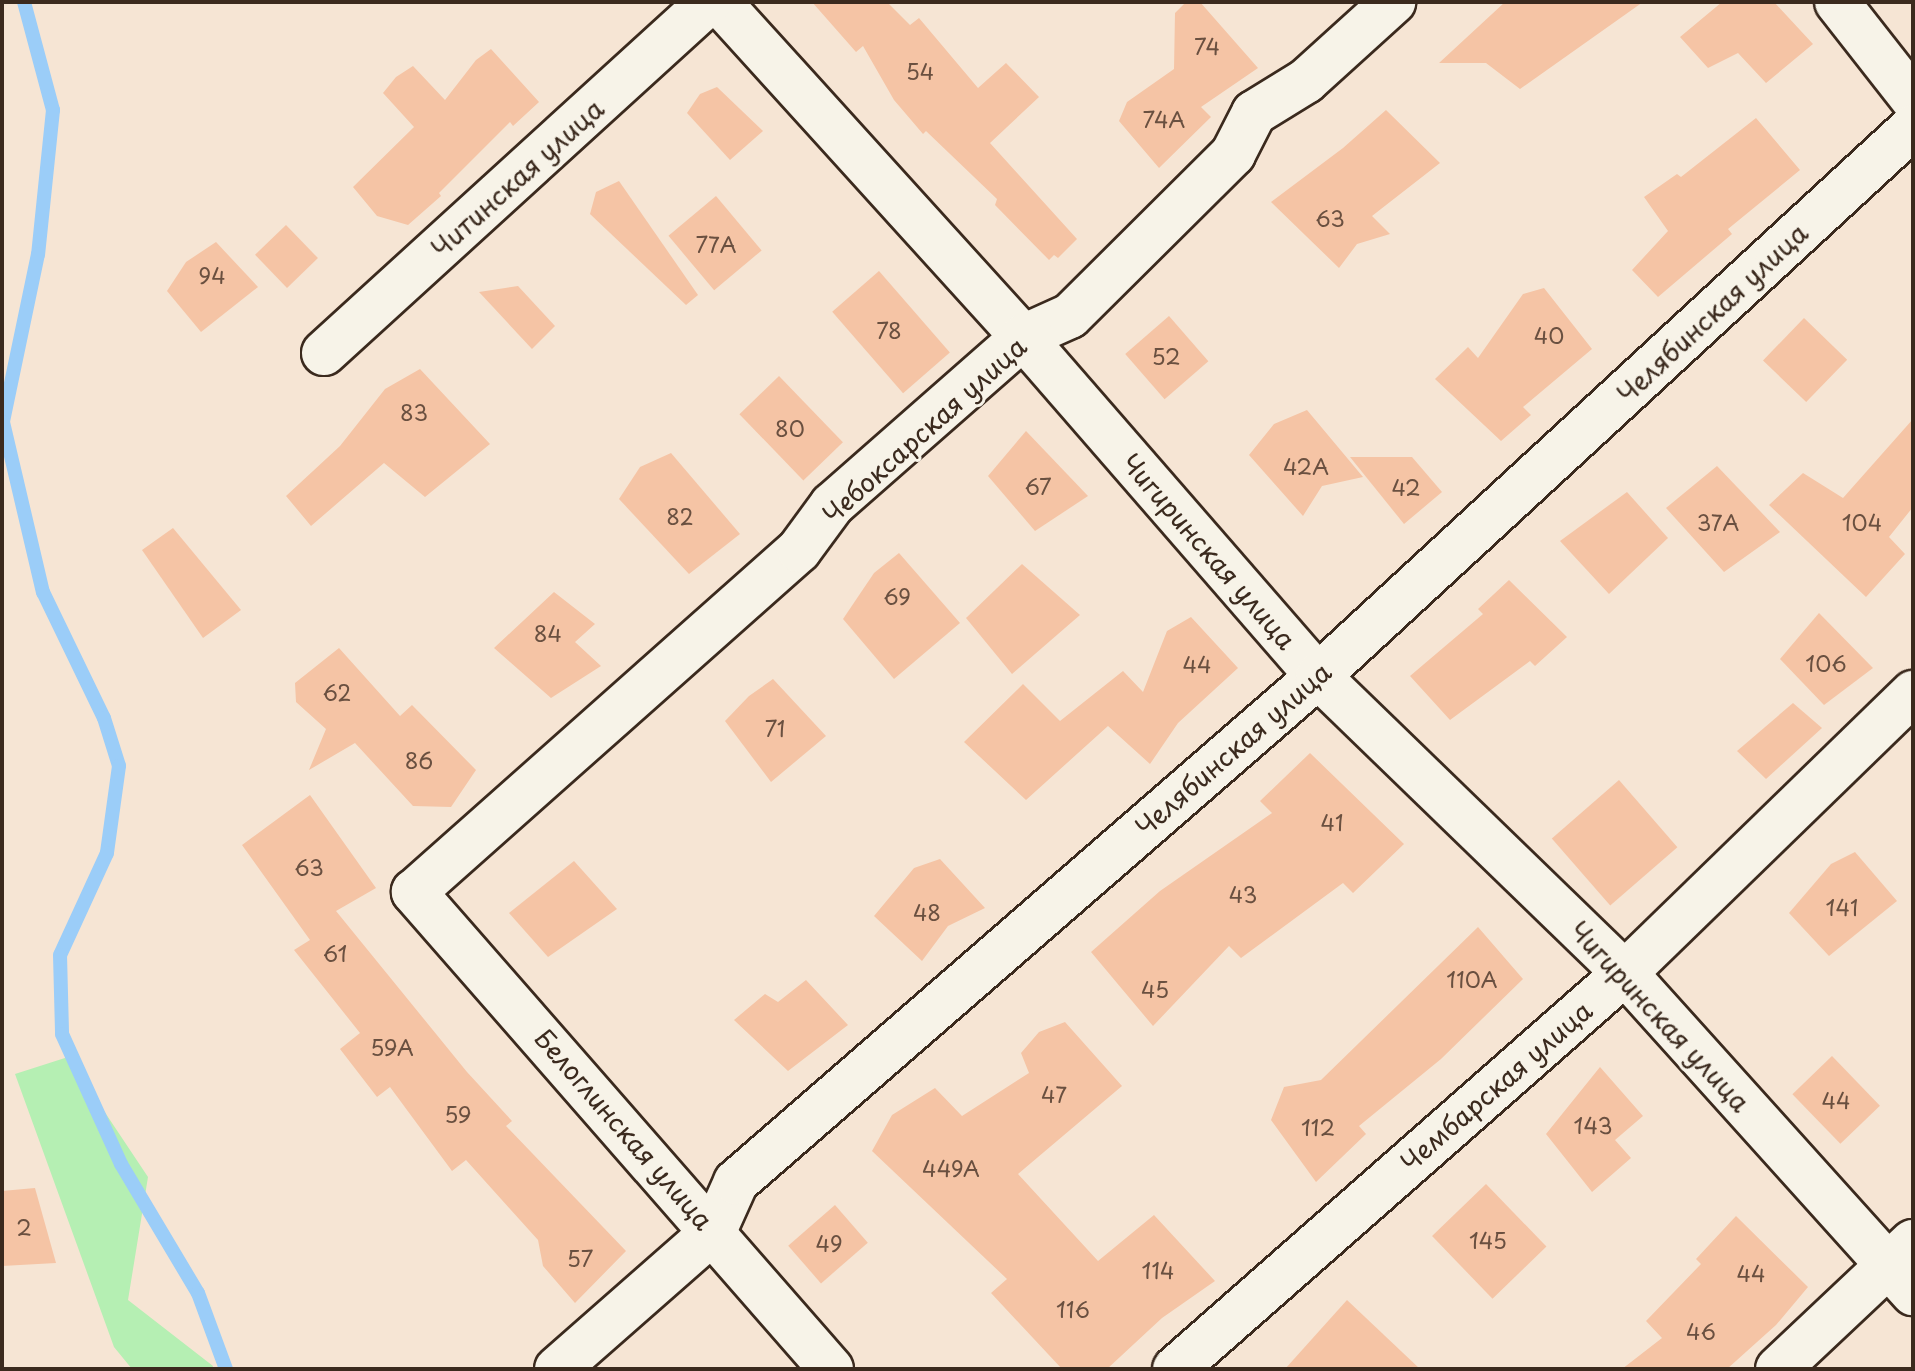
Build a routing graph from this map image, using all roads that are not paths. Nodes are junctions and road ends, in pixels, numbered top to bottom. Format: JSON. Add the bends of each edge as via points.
{"nodes":[{"id":1,"x":709,"y":2,"type":"edge"},
{"id":2,"x":719,"y":2,"type":"edge"},
{"id":3,"x":1393,"y":2,"type":"edge"},
{"id":4,"x":1837,"y":2,"type":"edge"},
{"id":5,"x":1913,"y":99,"type":"edge"},
{"id":6,"x":1913,"y":127,"type":"edge"},
{"id":7,"x":1023,"y":337,"type":"junction"},
{"id":8,"x":324,"y":353,"type":"dead end"},
{"id":9,"x":1318,"y":676,"type":"junction"},
{"id":10,"x":1913,"y":693,"type":"edge"},
{"id":11,"x":414,"y":892,"type":"joint"},
{"id":12,"x":1625,"y":973,"type":"junction"},
{"id":13,"x":714,"y":1231,"type":"junction"},
{"id":14,"x":1905,"y":1267,"type":"edge"},
{"id":15,"x":557,"y":1369,"type":"edge"},
{"id":16,"x":831,"y":1369,"type":"edge"},
{"id":17,"x":1175,"y":1369,"type":"edge"},
{"id":18,"x":1778,"y":1369,"type":"edge"}],
"edges":[{"from":1,"to":8,"type":"street","name":"Читинская улица"},
{"from":2,"to":7,"type":"street","name":"Чигиринская улица"},
{"from":3,"to":7,"type":"street","name":"Чебоксарская улица","via":[[1306,81],[1254,113],[1233,154],[1070,316]]},
{"from":4,"to":5,"type":"street"},
{"from":6,"to":9,"type":"street","name":"Челябинская улица"},
{"from":7,"to":9,"type":"street","name":"Чигиринская улица"},
{"from":7,"to":11,"type":"street","name":"Чебоксарская улица","via":[[832,505],[799,550]]},
{"from":9,"to":12,"type":"street","name":"Чигиринская улица"},
{"from":9,"to":13,"type":"street","name":"Челябинская улица","via":[[736,1182]]},
{"from":10,"to":12,"type":"street","name":"Чембарская улица"},
{"from":11,"to":13,"type":"street","name":"Белоглинская улица"},
{"from":12,"to":14,"type":"street","name":"Чигиринская улица"},
{"from":12,"to":17,"type":"street","name":"Чембарская улица"},
{"from":13,"to":15,"type":"street","name":"Челябинская улица"},
{"from":13,"to":16,"type":"street","name":"Белоглинская улица"},
{"from":14,"to":18,"type":"street"}]}
